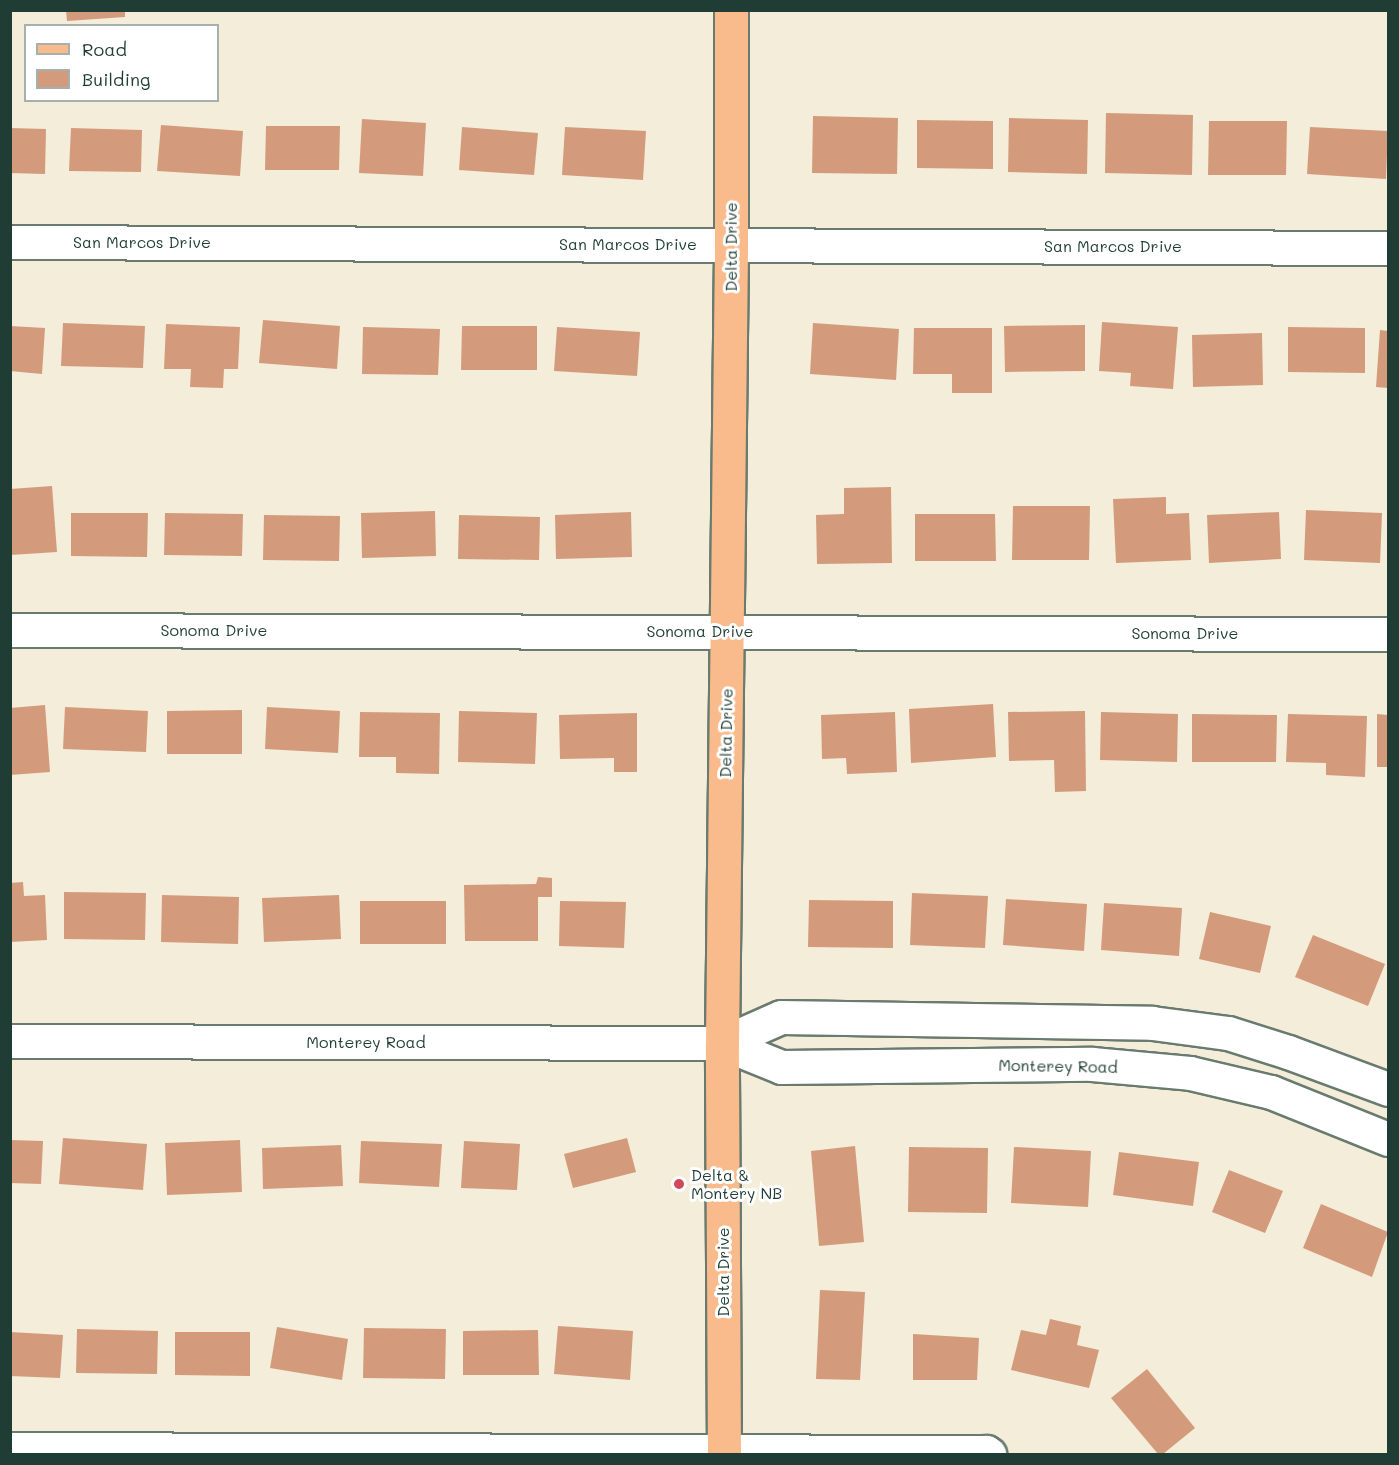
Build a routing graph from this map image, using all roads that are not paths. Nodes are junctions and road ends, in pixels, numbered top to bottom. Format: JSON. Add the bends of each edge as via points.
{"nodes":[{"id":1,"x":730,"y":10,"type":"edge"},
{"id":2,"x":10,"y":242,"type":"edge"},
{"id":3,"x":731,"y":244,"type":"junction"},
{"id":4,"x":1389,"y":248,"type":"edge"},
{"id":5,"x":10,"y":630,"type":"edge"},
{"id":6,"x":728,"y":631,"type":"junction"},
{"id":7,"x":1389,"y":634,"type":"edge"},
{"id":8,"x":10,"y":1041,"type":"edge"},
{"id":9,"x":722,"y":1043,"type":"junction"},
{"id":10,"x":1389,"y":1089,"type":"edge"},
{"id":11,"x":1389,"y":1139,"type":"edge"},
{"id":12,"x":10,"y":1449,"type":"edge"},
{"id":13,"x":724,"y":1453,"type":"edge"},
{"id":14,"x":989,"y":1455,"type":"edge"}],
"edges":[{"from":1,"to":3,"type":"main road","name":"Delta Drive"},
{"from":2,"to":3,"type":"street","name":"San Marcos Drive"},
{"from":3,"to":4,"type":"street","name":"San Marcos Drive"},
{"from":3,"to":6,"type":"main road","name":"Delta Drive"},
{"from":5,"to":6,"type":"street","name":"Sonoma Drive"},
{"from":6,"to":7,"type":"street","name":"Sonoma Drive"},
{"from":6,"to":9,"type":"main road","name":"Delta Drive"},
{"from":8,"to":9,"type":"street","name":"Monterey Road"},
{"from":9,"to":10,"type":"street","name":"Monterey Road","via":[[781,1017],[1152,1023],[1228,1033]]},
{"from":9,"to":11,"type":"street","name":"Monterey Road","via":[[781,1067],[1092,1065],[1190,1073],[1271,1092]]},
{"from":9,"to":13,"type":"main road","name":"Delta Drive"},
{"from":12,"to":13,"type":"street"},
{"from":13,"to":14,"type":"street"}]}
